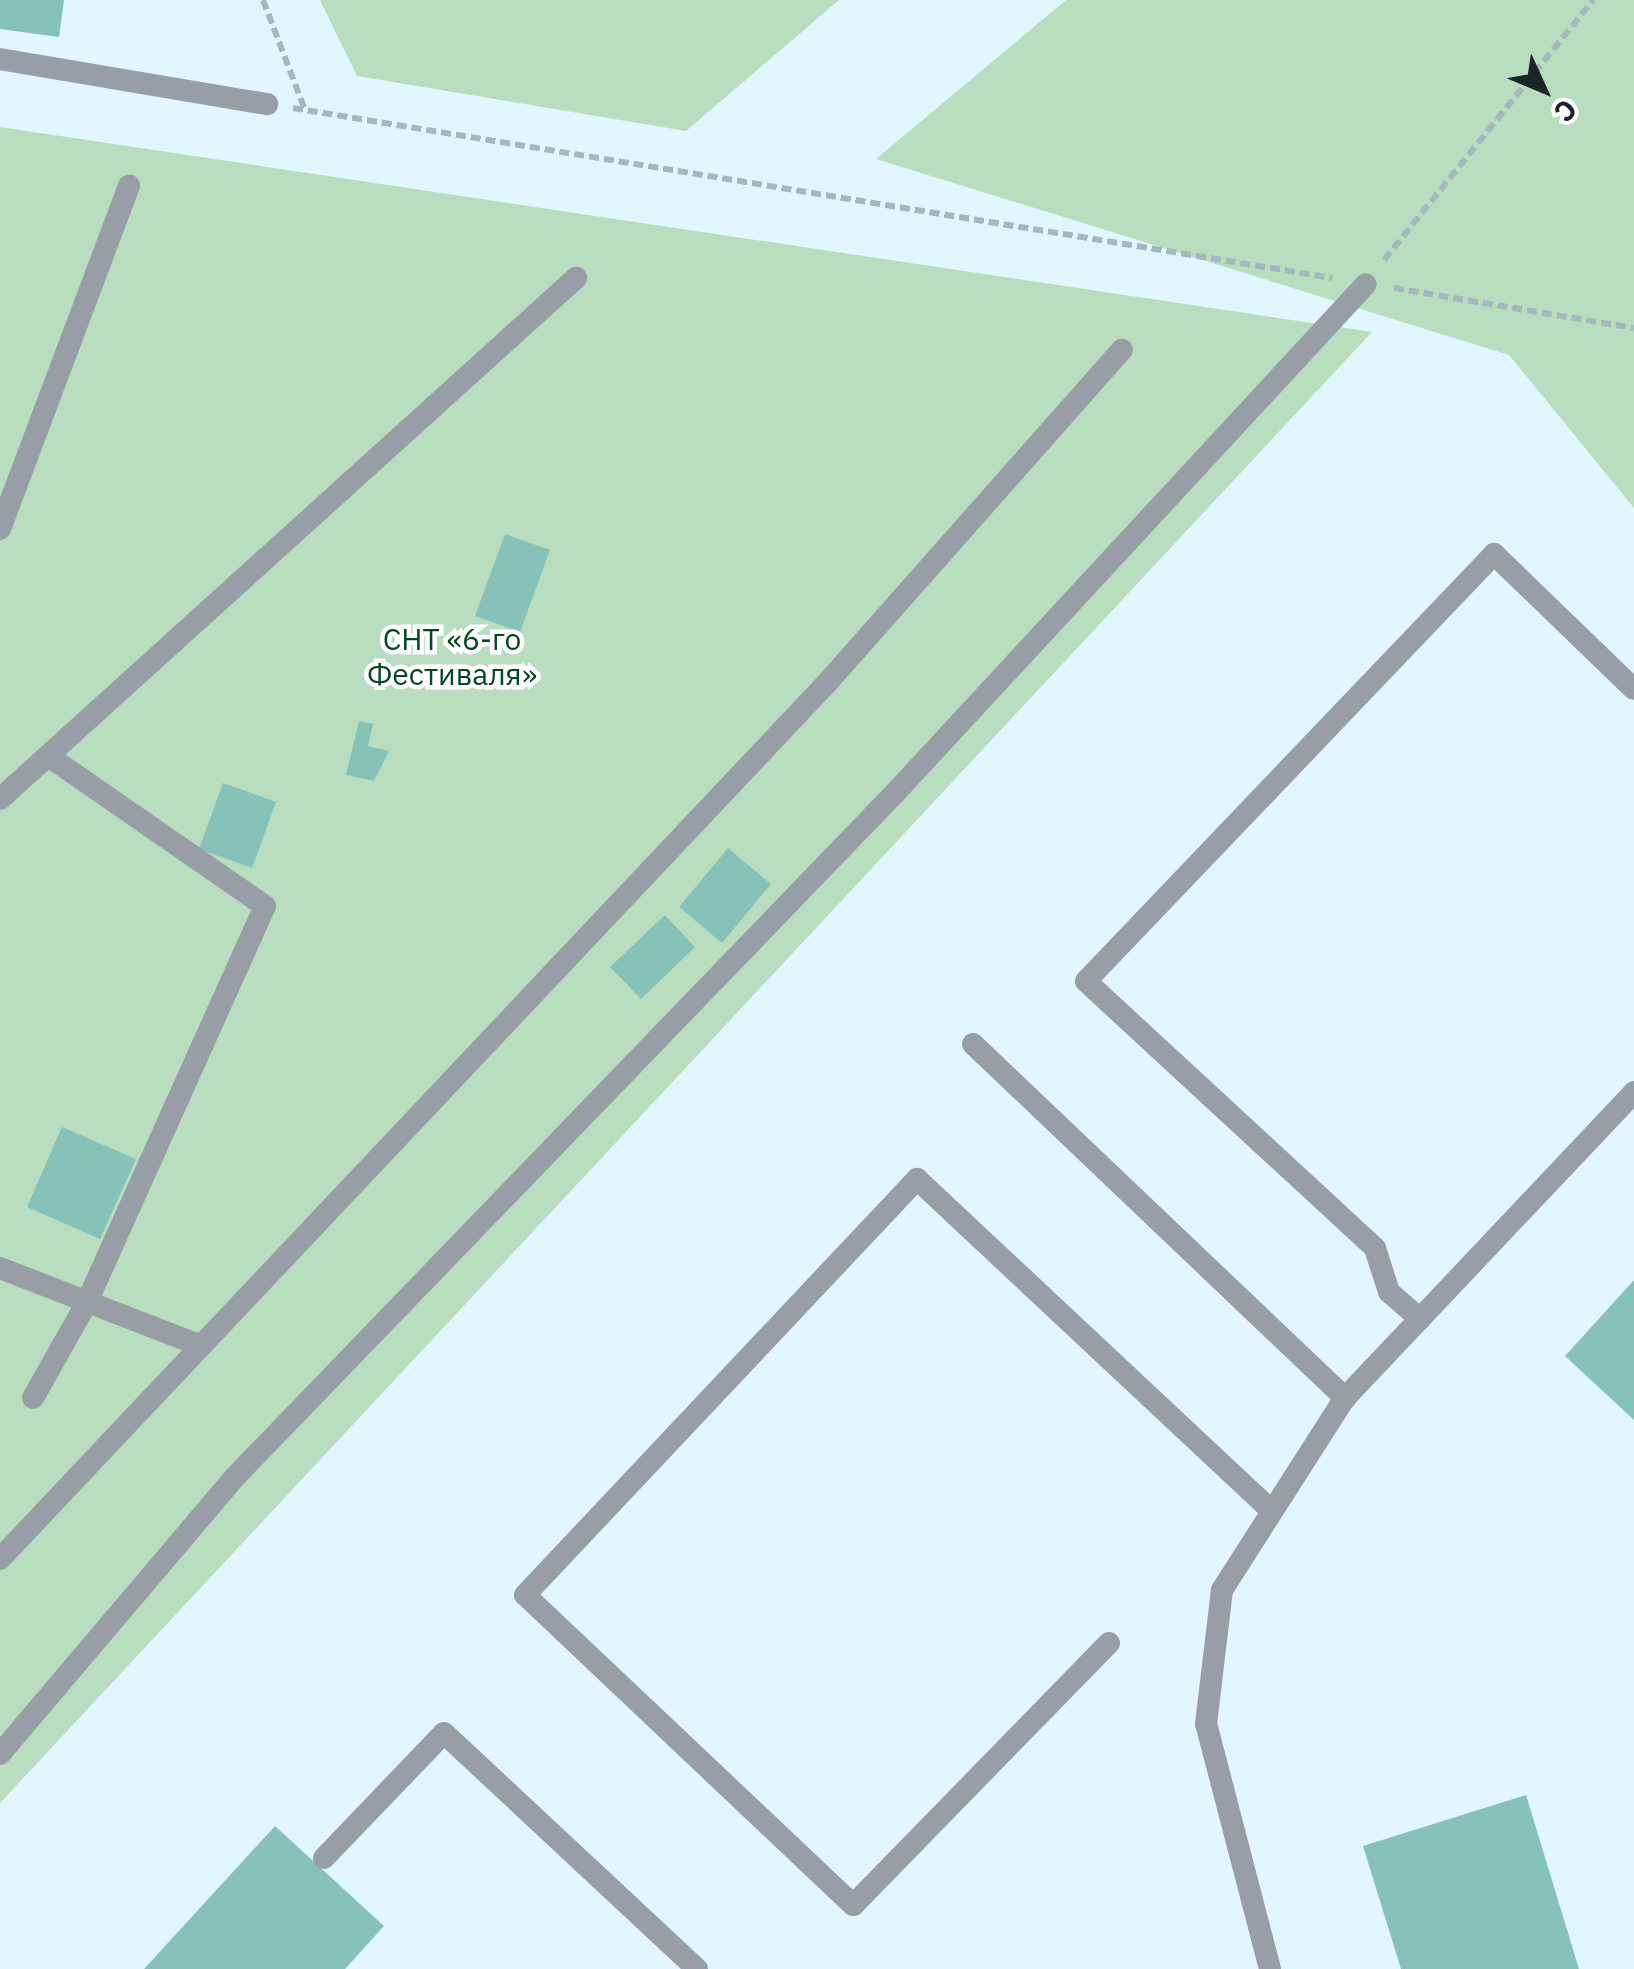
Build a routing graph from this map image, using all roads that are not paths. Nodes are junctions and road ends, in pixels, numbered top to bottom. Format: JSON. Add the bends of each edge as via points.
{"nodes":[{"id":1,"x":0,"y":59,"type":"edge"},
{"id":2,"x":267,"y":104,"type":"road end"},
{"id":3,"x":129,"y":185,"type":"dead end"},
{"id":4,"x":576,"y":278,"type":"dead end"},
{"id":5,"x":1366,"y":284,"type":"road end"},
{"id":6,"x":1122,"y":350,"type":"dead end"},
{"id":7,"x":0,"y":529,"type":"edge"},
{"id":8,"x":1634,"y":689,"type":"edge"},
{"id":9,"x":48,"y":756,"type":"junction"},
{"id":10,"x":0,"y":799,"type":"edge"},
{"id":11,"x":973,"y":1044,"type":"dead end"},
{"id":12,"x":1634,"y":1092,"type":"edge"},
{"id":13,"x":0,"y":1268,"type":"edge"},
{"id":14,"x":87,"y":1302,"type":"junction"},
{"id":15,"x":1420,"y":1319,"type":"junction"},
{"id":16,"x":202,"y":1346,"type":"junction"},
{"id":17,"x":33,"y":1398,"type":"dead end"},
{"id":18,"x":1345,"y":1398,"type":"junction"},
{"id":19,"x":1272,"y":1511,"type":"junction"},
{"id":20,"x":0,"y":1559,"type":"edge"},
{"id":21,"x":1109,"y":1643,"type":"dead end"},
{"id":22,"x":0,"y":1754,"type":"edge"},
{"id":23,"x":324,"y":1858,"type":"dead end"},
{"id":24,"x":697,"y":1969,"type":"edge"},
{"id":25,"x":1270,"y":1969,"type":"edge"}],
"edges":[{"from":1,"to":2,"type":"lane"},
{"from":3,"to":7,"type":"lane"},
{"from":4,"to":9,"type":"lane"},
{"from":5,"to":22,"type":"lane","via":[[895,793],[234,1478]]},
{"from":6,"to":16,"type":"lane","via":[[828,682]]},
{"from":8,"to":15,"type":"lane","via":[[1494,554],[1086,981],[1375,1248],[1389,1292]]},
{"from":9,"to":10,"type":"lane"},
{"from":9,"to":14,"type":"lane","via":[[265,906]]},
{"from":11,"to":18,"type":"lane"},
{"from":12,"to":15,"type":"lane"},
{"from":13,"to":14,"type":"lane"},
{"from":14,"to":16,"type":"lane"},
{"from":14,"to":17,"type":"lane"},
{"from":15,"to":18,"type":"lane"},
{"from":16,"to":20,"type":"lane"},
{"from":18,"to":19,"type":"lane"},
{"from":19,"to":21,"type":"lane","via":[[917,1179],[526,1595],[853,1905]]},
{"from":19,"to":25,"type":"lane","via":[[1222,1590],[1206,1724]]},
{"from":23,"to":24,"type":"lane","via":[[444,1732]]}]}
